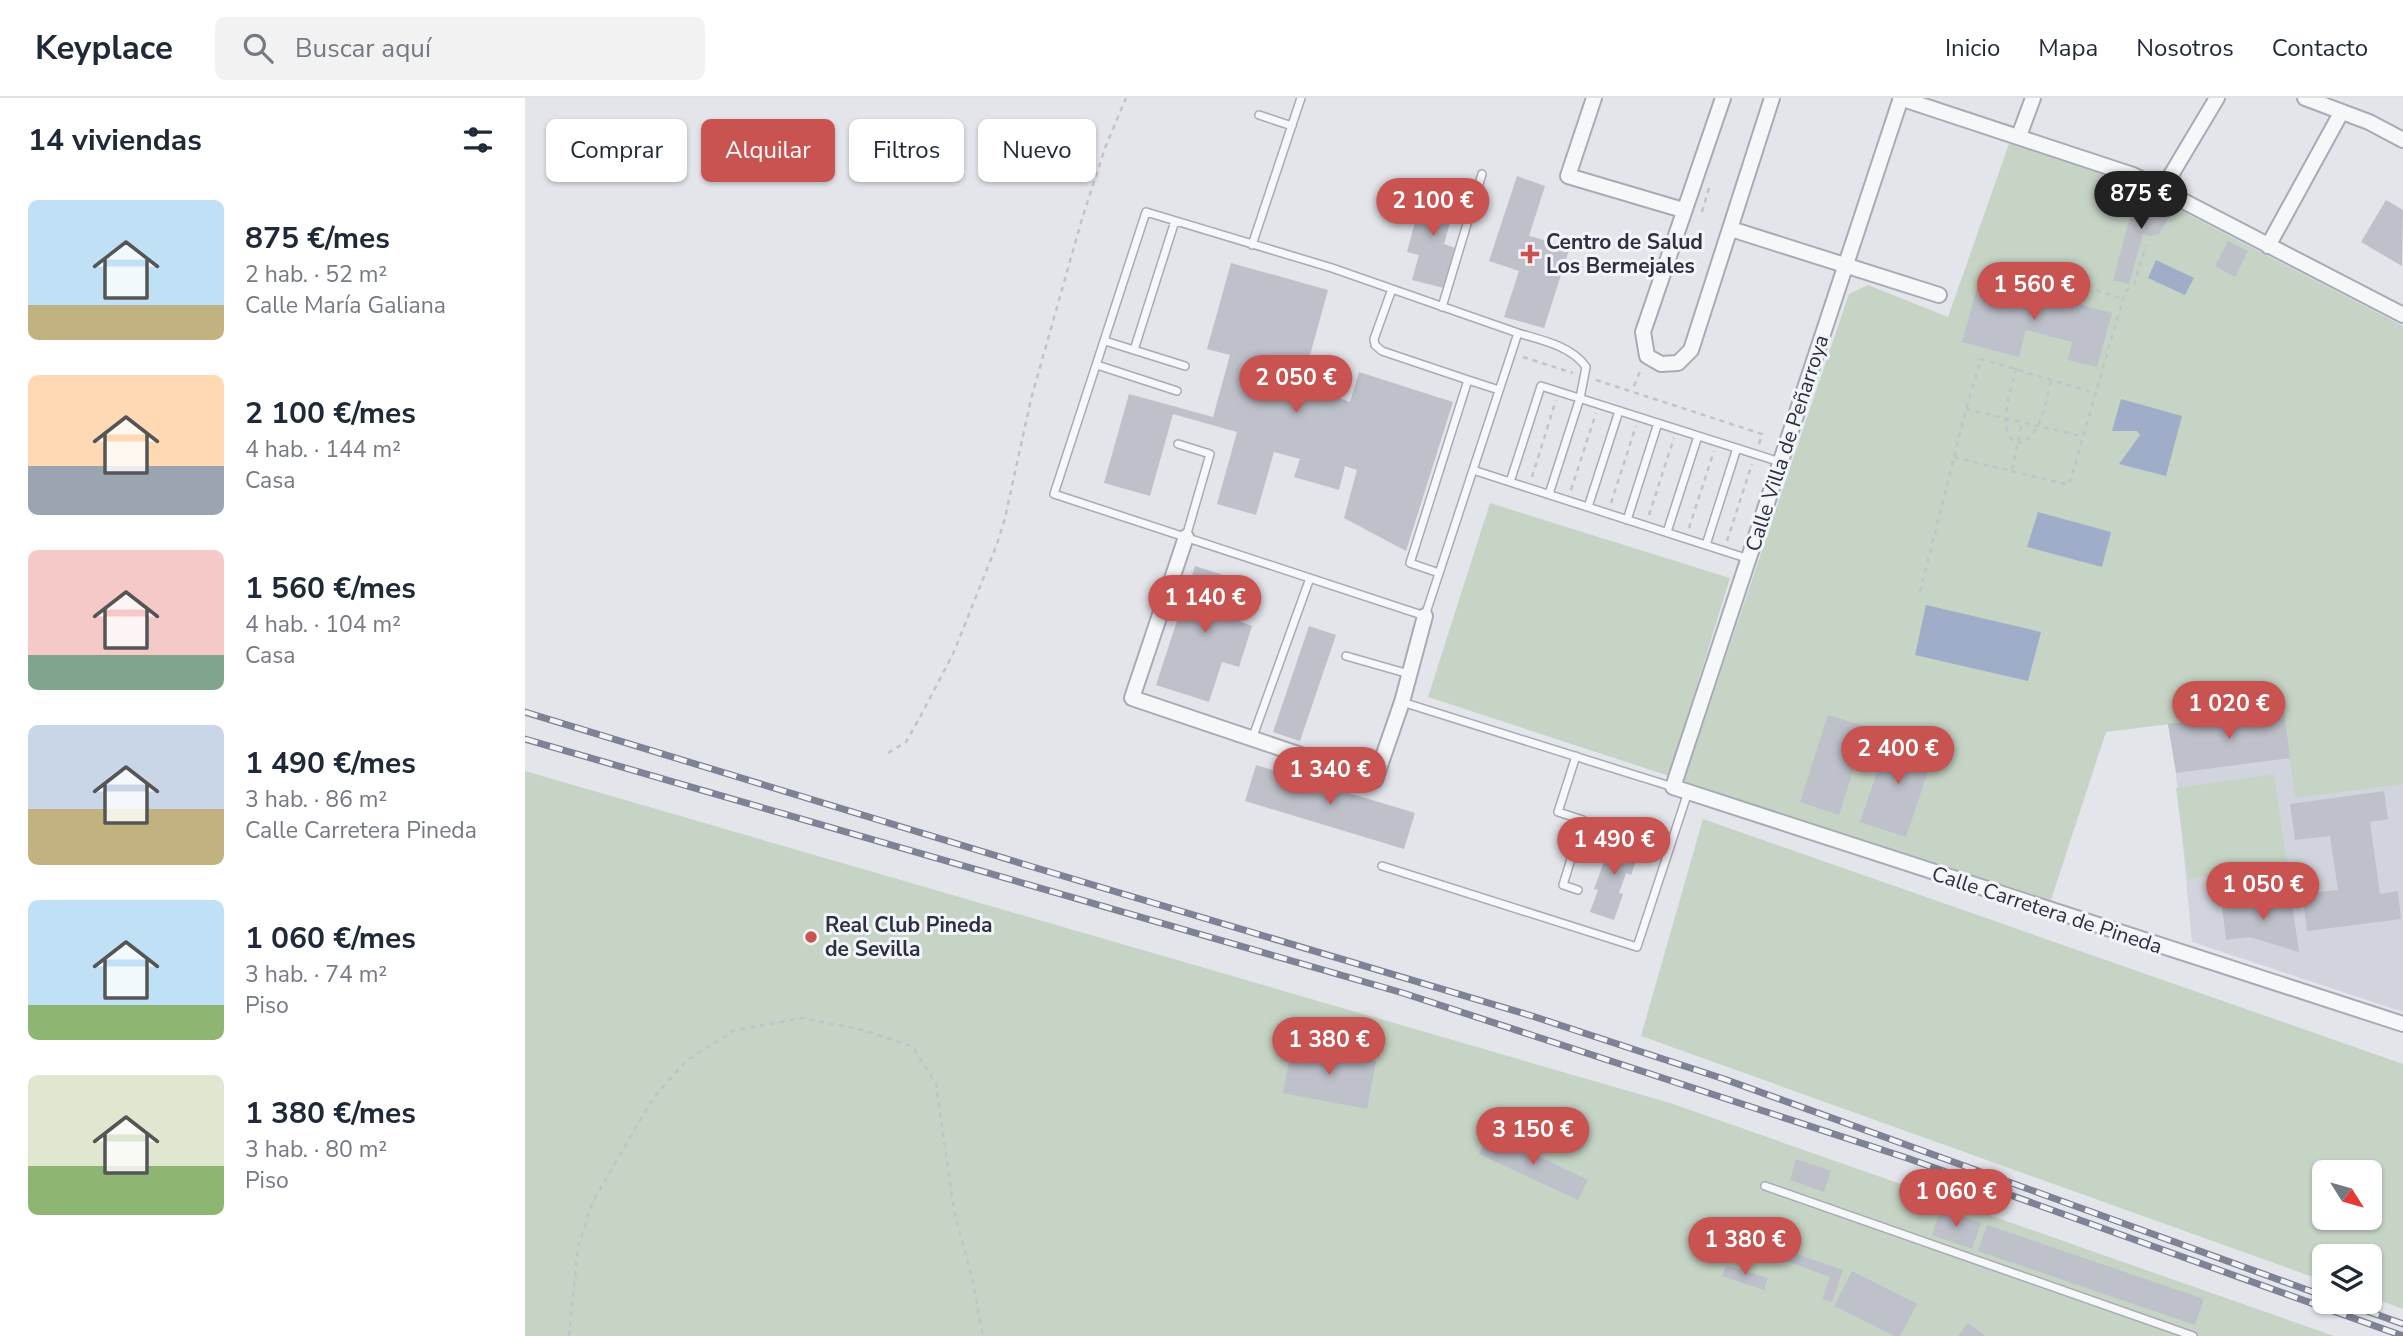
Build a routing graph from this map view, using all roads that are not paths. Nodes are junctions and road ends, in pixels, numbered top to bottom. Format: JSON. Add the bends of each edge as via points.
{"nodes":[{"id":1,"x":1301,"y":98,"type":"edge"},
{"id":2,"x":1594,"y":98,"type":"edge"},
{"id":3,"x":1723,"y":98,"type":"edge"},
{"id":4,"x":1772,"y":98,"type":"edge"},
{"id":5,"x":1901,"y":98,"type":"edge"},
{"id":6,"x":2033,"y":98,"type":"edge"},
{"id":7,"x":2217,"y":98,"type":"edge"},
{"id":8,"x":2305,"y":98,"type":"edge"},
{"id":9,"x":2341,"y":113,"type":"junction"},
{"id":10,"x":1259,"y":115,"type":"dead end"},
{"id":11,"x":1292,"y":126,"type":"junction"},
{"id":12,"x":2019,"y":136,"type":"junction"},
{"id":13,"x":2403,"y":140,"type":"edge"},
{"id":14,"x":1482,"y":174,"type":"dead end"},
{"id":15,"x":2162,"y":190,"type":"junction"},
{"id":16,"x":1683,"y":211,"type":"junction"},
{"id":17,"x":1175,"y":221,"type":"junction"},
{"id":18,"x":1731,"y":229,"type":"junction"},
{"id":19,"x":1252,"y":245,"type":"junction"},
{"id":20,"x":2269,"y":246,"type":"junction"},
{"id":21,"x":1846,"y":266,"type":"junction"},
{"id":22,"x":1392,"y":289,"type":"junction"},
{"id":23,"x":1939,"y":295,"type":"dead end"},
{"id":24,"x":1442,"y":307,"type":"junction"},
{"id":25,"x":2403,"y":315,"type":"edge"},
{"id":26,"x":1518,"y":333,"type":"junction"},
{"id":27,"x":1105,"y":341,"type":"junction"},
{"id":28,"x":1134,"y":350,"type":"junction"},
{"id":29,"x":1097,"y":365,"type":"junction"},
{"id":30,"x":1185,"y":366,"type":"dead end"},
{"id":31,"x":1468,"y":380,"type":"junction"},
{"id":32,"x":1499,"y":390,"type":"junction"},
{"id":33,"x":1177,"y":391,"type":"dead end"},
{"id":34,"x":1580,"y":398,"type":"junction"},
{"id":35,"x":1619,"y":411,"type":"junction"},
{"id":36,"x":1658,"y":423,"type":"junction"},
{"id":37,"x":1698,"y":436,"type":"junction"},
{"id":38,"x":1178,"y":443,"type":"dead end"},
{"id":39,"x":1737,"y":448,"type":"junction"},
{"id":40,"x":1781,"y":462,"type":"junction"},
{"id":41,"x":1473,"y":470,"type":"junction"},
{"id":42,"x":1510,"y":482,"type":"junction"},
{"id":43,"x":1549,"y":494,"type":"junction"},
{"id":44,"x":1588,"y":507,"type":"junction"},
{"id":45,"x":1627,"y":520,"type":"junction"},
{"id":46,"x":1667,"y":532,"type":"junction"},
{"id":47,"x":1186,"y":537,"type":"junction"},
{"id":48,"x":1706,"y":545,"type":"junction"},
{"id":49,"x":1749,"y":559,"type":"junction"},
{"id":50,"x":1439,"y":573,"type":"junction"},
{"id":51,"x":1310,"y":578,"type":"junction"},
{"id":52,"x":1425,"y":616,"type":"junction"},
{"id":53,"x":1346,"y":656,"type":"dead end"},
{"id":54,"x":1410,"y":674,"type":"junction"},
{"id":55,"x":1402,"y":702,"type":"junction"},
{"id":56,"x":1252,"y":739,"type":"junction"},
{"id":57,"x":1576,"y":756,"type":"junction"},
{"id":58,"x":1684,"y":791,"type":"junction"},
{"id":59,"x":1382,"y":866,"type":"dead end"},
{"id":60,"x":1578,"y":890,"type":"dead end"},
{"id":61,"x":2403,"y":1024,"type":"edge"},
{"id":62,"x":1765,"y":1186,"type":"dead end"},
{"id":63,"x":2193,"y":1336,"type":"edge"}],
"edges":[{"from":1,"to":11,"type":"lane"},
{"from":2,"to":16,"type":"street","via":[[1568,176]]},
{"from":3,"to":16,"type":"street"},
{"from":4,"to":18,"type":"street"},
{"from":5,"to":12,"type":"street"},
{"from":5,"to":21,"type":"street","name":"Calle Villa de Peñarroya"},
{"from":6,"to":12,"type":"street"},
{"from":7,"to":15,"type":"street"},
{"from":8,"to":9,"type":"street"},
{"from":9,"to":13,"type":"street"},
{"from":9,"to":20,"type":"street"},
{"from":10,"to":11,"type":"lane"},
{"from":11,"to":19,"type":"lane"},
{"from":12,"to":15,"type":"street","via":[[2133,175]]},
{"from":14,"to":24,"type":"lane"},
{"from":15,"to":20,"type":"street"},
{"from":16,"to":18,"type":"street","via":[[1643,332],[1647,356],[1661,364],[1678,363],[1691,350]]},
{"from":17,"to":19,"type":"lane"},
{"from":17,"to":27,"type":"lane","via":[[1146,212]]},
{"from":17,"to":28,"type":"lane"},
{"from":18,"to":21,"type":"street"},
{"from":19,"to":22,"type":"lane"},
{"from":20,"to":25,"type":"street"},
{"from":21,"to":23,"type":"street"},
{"from":21,"to":40,"type":"street","name":"Calle Villa de Peñarroya"},
{"from":22,"to":24,"type":"lane"},
{"from":22,"to":31,"type":"lane","via":[[1375,345],[1381,352]]},
{"from":24,"to":26,"type":"lane"},
{"from":26,"to":32,"type":"lane"},
{"from":26,"to":34,"type":"lane","via":[[1579,357],[1586,367]]},
{"from":27,"to":28,"type":"lane"},
{"from":27,"to":29,"type":"lane"},
{"from":28,"to":30,"type":"lane"},
{"from":29,"to":33,"type":"lane"},
{"from":29,"to":47,"type":"lane","via":[[1054,494]]},
{"from":31,"to":32,"type":"lane"},
{"from":31,"to":50,"type":"lane","via":[[1410,563]]},
{"from":32,"to":41,"type":"lane"},
{"from":34,"to":35,"type":"lane"},
{"from":34,"to":42,"type":"lane","via":[[1541,386]]},
{"from":34,"to":43,"type":"lane"},
{"from":35,"to":36,"type":"lane"},
{"from":35,"to":44,"type":"lane"},
{"from":36,"to":37,"type":"lane"},
{"from":36,"to":45,"type":"lane"},
{"from":37,"to":39,"type":"lane"},
{"from":37,"to":46,"type":"lane"},
{"from":38,"to":47,"type":"lane","via":[[1210,454]]},
{"from":39,"to":40,"type":"lane"},
{"from":39,"to":48,"type":"lane"},
{"from":40,"to":49,"type":"street","name":"Calle Villa de Peñarroya"},
{"from":41,"to":42,"type":"lane"},
{"from":41,"to":50,"type":"lane"},
{"from":42,"to":43,"type":"lane"},
{"from":43,"to":44,"type":"lane"},
{"from":44,"to":45,"type":"lane"},
{"from":45,"to":46,"type":"lane"},
{"from":46,"to":48,"type":"lane"},
{"from":47,"to":51,"type":"lane"},
{"from":47,"to":56,"type":"street","via":[[1132,698]]},
{"from":48,"to":49,"type":"lane"},
{"from":49,"to":58,"type":"street","name":"Calle Villa de Peñarroya"},
{"from":50,"to":52,"type":"lane"},
{"from":51,"to":52,"type":"lane"},
{"from":51,"to":56,"type":"lane"},
{"from":52,"to":54,"type":"street"},
{"from":53,"to":54,"type":"lane"},
{"from":54,"to":55,"type":"street"},
{"from":55,"to":56,"type":"street","via":[[1375,780]]},
{"from":55,"to":57,"type":"lane"},
{"from":57,"to":58,"type":"lane"},
{"from":57,"to":60,"type":"lane","via":[[1558,812],[1583,820],[1563,885]]},
{"from":58,"to":59,"type":"lane","via":[[1637,947]]},
{"from":58,"to":61,"type":"street","name":"Calle Carretera de Pineda"},
{"from":62,"to":63,"type":"lane"}]}
